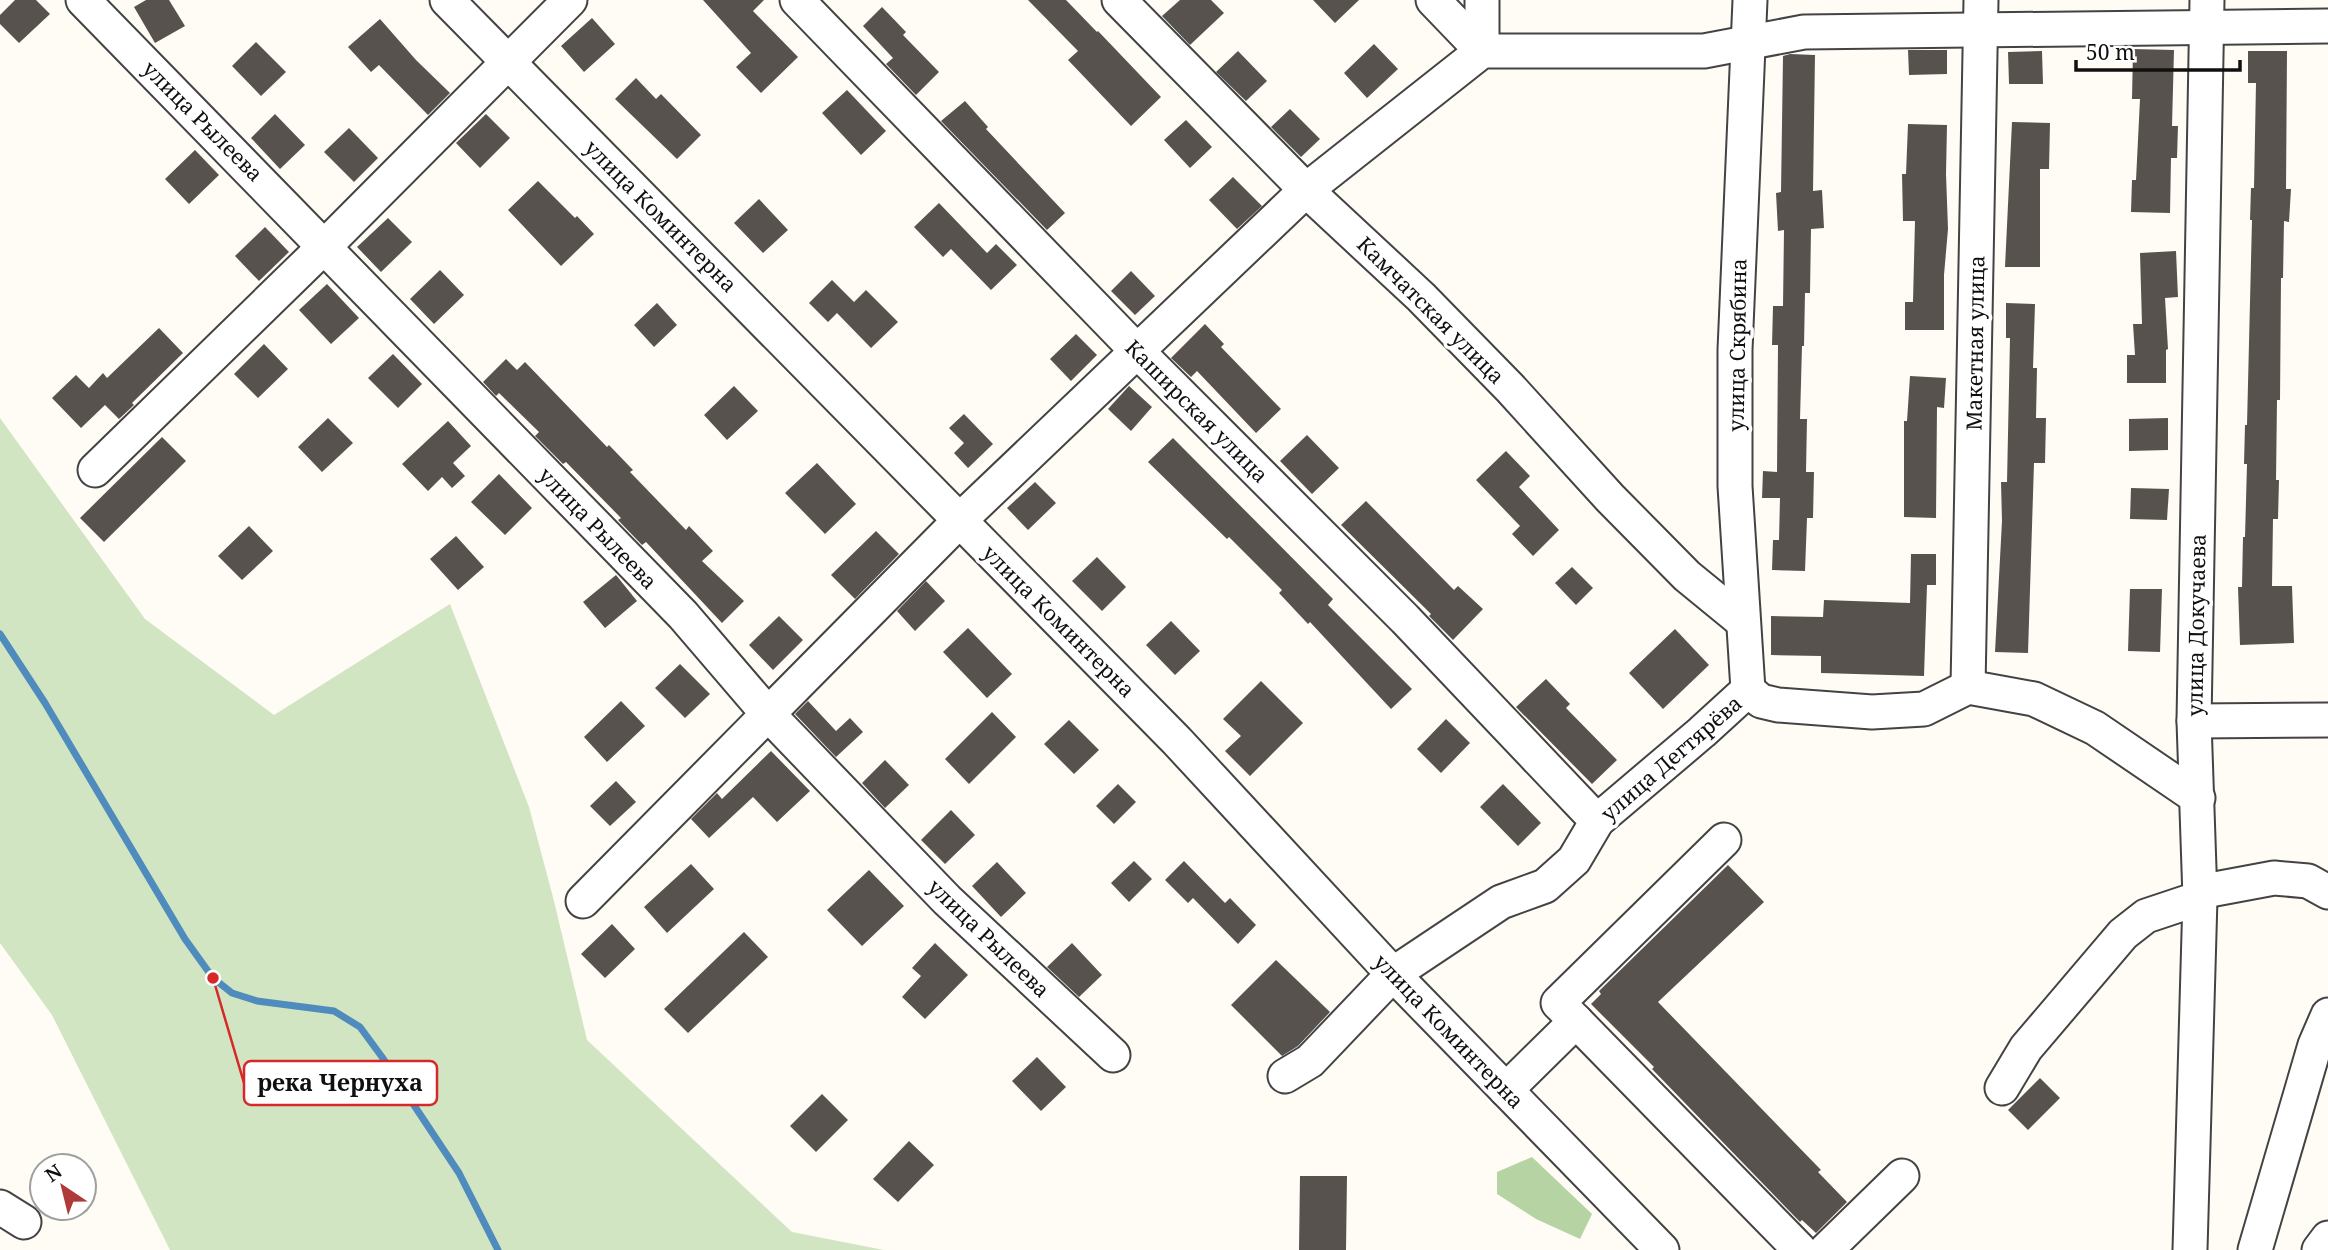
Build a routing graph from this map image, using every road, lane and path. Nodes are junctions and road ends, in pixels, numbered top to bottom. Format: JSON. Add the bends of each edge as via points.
{"nodes":[{"id":1,"x":83,"y":0,"type":"edge"},
{"id":2,"x":447,"y":0,"type":"edge"},
{"id":3,"x":570,"y":0,"type":"edge"},
{"id":4,"x":797,"y":0,"type":"edge"},
{"id":5,"x":1119,"y":0,"type":"edge"},
{"id":6,"x":1433,"y":0,"type":"edge"},
{"id":7,"x":1482,"y":0,"type":"edge"},
{"id":8,"x":1750,"y":0,"type":"edge"},
{"id":9,"x":2207,"y":13,"type":"edge"},
{"id":10,"x":1981,"y":16,"type":"edge"},
{"id":11,"x":2328,"y":26,"type":"edge"},
{"id":12,"x":1750,"y":41,"type":"junction"},
{"id":13,"x":1482,"y":51,"type":"junction"},
{"id":14,"x":510,"y":62,"type":"junction"},
{"id":15,"x":1307,"y":190,"type":"junction"},
{"id":16,"x":325,"y":246,"type":"junction"},
{"id":17,"x":1137,"y":351,"type":"junction"},
{"id":18,"x":95,"y":470,"type":"dead end"},
{"id":19,"x":960,"y":520,"type":"junction"},
{"id":20,"x":1742,"y":621,"type":"junction"},
{"id":21,"x":1968,"y":687,"type":"junction"},
{"id":22,"x":1748,"y":690,"type":"junction"},
{"id":23,"x":767,"y":713,"type":"junction"},
{"id":24,"x":2328,"y":720,"type":"edge"},
{"id":25,"x":2194,"y":721,"type":"junction"},
{"id":26,"x":2198,"y":798,"type":"junction"},
{"id":27,"x":1597,"y":821,"type":"junction"},
{"id":28,"x":1724,"y":840,"type":"dead end"},
{"id":29,"x":2328,"y":892,"type":"edge"},
{"id":30,"x":2200,"y":895,"type":"junction"},
{"id":31,"x":583,"y":901,"type":"dead end"},
{"id":32,"x":1393,"y":974,"type":"junction"},
{"id":33,"x":2328,"y":1015,"type":"edge"},
{"id":34,"x":1576,"y":1021,"type":"junction"},
{"id":35,"x":1113,"y":1055,"type":"dead end"},
{"id":36,"x":1285,"y":1076,"type":"dead end"},
{"id":37,"x":2002,"y":1088,"type":"dead end"},
{"id":38,"x":1506,"y":1090,"type":"junction"},
{"id":39,"x":1902,"y":1176,"type":"dead end"},
{"id":40,"x":2328,"y":1238,"type":"edge"},
{"id":41,"x":2196,"y":1249,"type":"edge"},
{"id":42,"x":1662,"y":1250,"type":"edge"},
{"id":43,"x":1800,"y":1250,"type":"edge"},
{"id":44,"x":1826,"y":1250,"type":"edge"},
{"id":45,"x":2255,"y":1250,"type":"edge"},
{"id":46,"x":2319,"y":1250,"type":"edge"}],
"edges":[{"from":1,"to":16,"type":"street","name":"улица Рылеева"},
{"from":2,"to":14,"type":"street","name":"улица Коминтерна"},
{"from":3,"to":14,"type":"street"},
{"from":4,"to":17,"type":"street","name":"Каширская улица"},
{"from":5,"to":15,"type":"street","name":"Камчатская улица"},
{"from":6,"to":13,"type":"street"},
{"from":7,"to":13,"type":"street"},
{"from":8,"to":12,"type":"street","name":"улица Скрябина"},
{"from":9,"to":10,"type":"street"},
{"from":9,"to":11,"type":"street"},
{"from":9,"to":25,"type":"street","name":"улица Докучаева"},
{"from":10,"to":12,"type":"street"},
{"from":10,"to":21,"type":"street","name":"Макетная улица"},
{"from":12,"to":13,"type":"street","via":[[1704,51]]},
{"from":12,"to":20,"type":"street","name":"улица Скрябина","via":[[1735,350],[1735,486]]},
{"from":13,"to":15,"type":"street"},
{"from":14,"to":16,"type":"street"},
{"from":14,"to":19,"type":"street","name":"улица Коминтерна"},
{"from":15,"to":17,"type":"street"},
{"from":15,"to":20,"type":"street","name":"Камчатская улица","via":[[1421,297],[1687,576]]},
{"from":16,"to":18,"type":"street"},
{"from":16,"to":23,"type":"street","name":"улица Рылеева","via":[[683,615]]},
{"from":17,"to":19,"type":"street"},
{"from":17,"to":27,"type":"street","name":"Каширская улица","via":[[1405,619]]},
{"from":19,"to":23,"type":"street"},
{"from":19,"to":32,"type":"street","name":"улица Коминтерна","via":[[1177,741]]},
{"from":20,"to":22,"type":"street","name":"улица Скрябина"},
{"from":21,"to":22,"type":"street","name":"улица Дегтярёва","via":[[1924,709],[1872,712],[1778,705],[1761,701]]},
{"from":21,"to":26,"type":"street","via":[[2034,699],[2095,728]]},
{"from":22,"to":27,"type":"street","name":"улица Дегтярёва"},
{"from":23,"to":31,"type":"street"},
{"from":23,"to":35,"type":"street","name":"улица Рылеева","via":[[947,900]]},
{"from":24,"to":25,"type":"street"},
{"from":25,"to":26,"type":"street","name":"улица Докучаева"},
{"from":26,"to":30,"type":"street","name":"улица Докучаева"},
{"from":27,"to":32,"type":"street","name":"улица Дегтярёва","via":[[1574,860],[1545,886],[1501,902]]},
{"from":28,"to":34,"type":"street","via":[[1558,1003]]},
{"from":29,"to":30,"type":"street","via":[[2308,881],[2274,878]]},
{"from":30,"to":37,"type":"street","via":[[2146,916],[2123,934],[2026,1048]]},
{"from":30,"to":41,"type":"street","name":"улица Докучаева"},
{"from":32,"to":36,"type":"street","name":"улица Дегтярёва","via":[[1310,1061]]},
{"from":32,"to":38,"type":"street","name":"улица Коминтерна"},
{"from":33,"to":45,"type":"street","via":[[2315,1045]]},
{"from":34,"to":38,"type":"street"},
{"from":34,"to":43,"type":"street"},
{"from":38,"to":42,"type":"street","name":"улица Коминтерна"},
{"from":39,"to":44,"type":"street"},
{"from":40,"to":46,"type":"street"}]}
